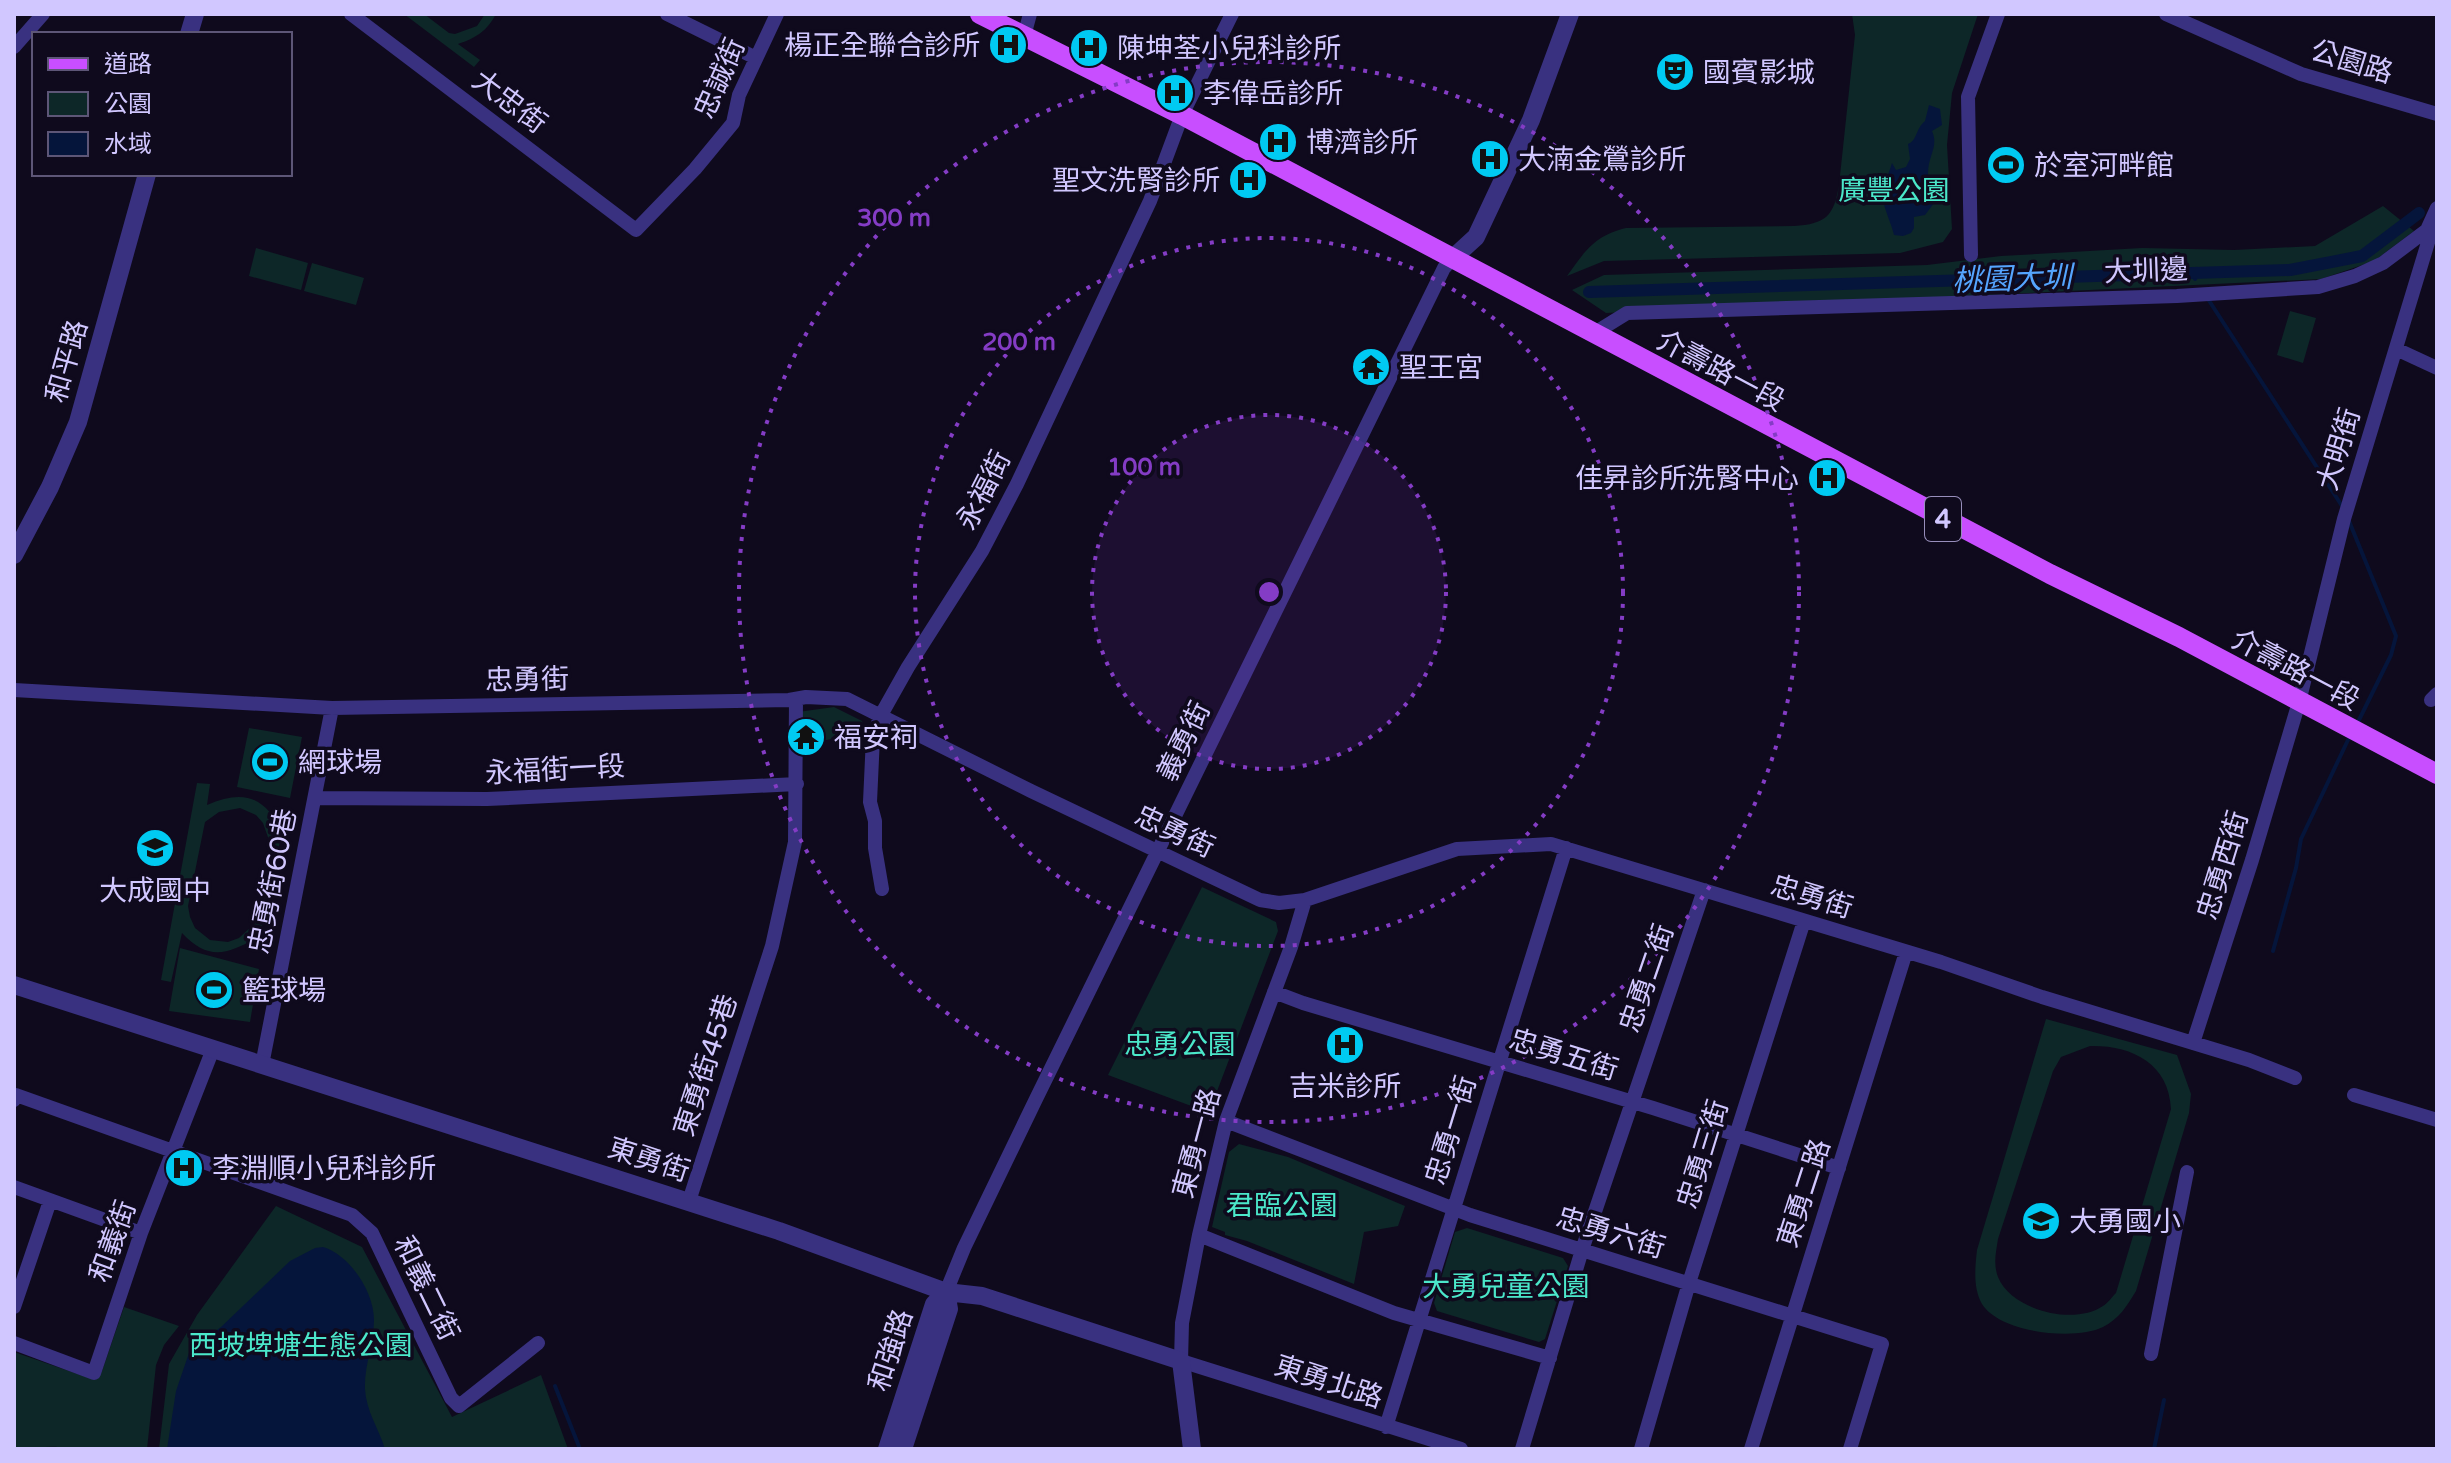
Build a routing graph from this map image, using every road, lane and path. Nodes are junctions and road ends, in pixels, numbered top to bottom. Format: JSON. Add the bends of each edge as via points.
{"nodes":[{"id":1,"x":43,"y":14,"type":"edge"},
{"id":2,"x":351,"y":14,"type":"edge"},
{"id":3,"x":667,"y":14,"type":"edge"},
{"id":4,"x":777,"y":14,"type":"edge"},
{"id":5,"x":980,"y":14,"type":"edge"},
{"id":6,"x":1030,"y":14,"type":"edge"},
{"id":7,"x":1232,"y":14,"type":"edge"},
{"id":8,"x":1570,"y":14,"type":"edge"},
{"id":9,"x":1998,"y":14,"type":"edge"},
{"id":10,"x":2166,"y":14,"type":"edge"},
{"id":11,"x":1024,"y":36,"type":"junction"},
{"id":12,"x":14,"y":47,"type":"edge"},
{"id":13,"x":756,"y":58,"type":"junction"},
{"id":14,"x":2437,"y":114,"type":"edge"},
{"id":15,"x":1182,"y":115,"type":"junction"},
{"id":16,"x":146,"y":176,"type":"edge"},
{"id":17,"x":2437,"y":211,"type":"edge"},
{"id":18,"x":636,"y":230,"type":"joint"},
{"id":19,"x":1971,"y":255,"type":"dead end"},
{"id":20,"x":1452,"y":259,"type":"junction"},
{"id":21,"x":1593,"y":334,"type":"junction"},
{"id":22,"x":2396,"y":349,"type":"junction"},
{"id":23,"x":2437,"y":368,"type":"edge"},
{"id":24,"x":14,"y":555,"type":"edge"},
{"id":25,"x":14,"y":690,"type":"edge"},
{"id":26,"x":796,"y":699,"type":"junction"},
{"id":27,"x":2299,"y":702,"type":"junction"},
{"id":28,"x":332,"y":708,"type":"junction"},
{"id":29,"x":881,"y":715,"type":"junction"},
{"id":30,"x":2437,"y":774,"type":"edge"},
{"id":31,"x":797,"y":784,"type":"junction"},
{"id":32,"x":315,"y":798,"type":"junction"},
{"id":33,"x":1566,"y":848,"type":"junction"},
{"id":34,"x":1158,"y":851,"type":"junction"},
{"id":35,"x":882,"y":889,"type":"dead end"},
{"id":36,"x":1704,"y":890,"type":"junction"},
{"id":37,"x":1305,"y":900,"type":"junction"},
{"id":38,"x":1804,"y":921,"type":"junction"},
{"id":39,"x":1906,"y":952,"type":"junction"},
{"id":40,"x":14,"y":985,"type":"edge"},
{"id":41,"x":1274,"y":992,"type":"junction"},
{"id":42,"x":2193,"y":1043,"type":"junction"},
{"id":43,"x":213,"y":1049,"type":"junction"},
{"id":44,"x":1498,"y":1061,"type":"junction"},
{"id":45,"x":262,"y":1065,"type":"junction"},
{"id":46,"x":2295,"y":1078,"type":"dead end"},
{"id":47,"x":2354,"y":1095,"type":"dead end"},
{"id":48,"x":14,"y":1100,"type":"edge"},
{"id":49,"x":1631,"y":1101,"type":"junction"},
{"id":50,"x":2437,"y":1120,"type":"edge"},
{"id":51,"x":1226,"y":1121,"type":"junction"},
{"id":52,"x":1735,"y":1134,"type":"junction"},
{"id":53,"x":172,"y":1153,"type":"junction"},
{"id":54,"x":1839,"y":1168,"type":"junction"},
{"id":55,"x":2187,"y":1172,"type":"dead end"},
{"id":56,"x":14,"y":1187,"type":"edge"},
{"id":57,"x":50,"y":1201,"type":"junction"},
{"id":58,"x":689,"y":1201,"type":"junction"},
{"id":59,"x":1452,"y":1209,"type":"junction"},
{"id":60,"x":141,"y":1233,"type":"junction"},
{"id":61,"x":1199,"y":1235,"type":"junction"},
{"id":62,"x":1582,"y":1250,"type":"junction"},
{"id":63,"x":1689,"y":1283,"type":"junction"},
{"id":64,"x":946,"y":1292,"type":"junction"},
{"id":65,"x":14,"y":1307,"type":"edge"},
{"id":66,"x":1793,"y":1314,"type":"junction"},
{"id":67,"x":1418,"y":1320,"type":"junction"},
{"id":68,"x":14,"y":1343,"type":"edge"},
{"id":69,"x":538,"y":1343,"type":"dead end"},
{"id":70,"x":2151,"y":1354,"type":"dead end"},
{"id":71,"x":1550,"y":1358,"type":"junction"},
{"id":72,"x":1181,"y":1361,"type":"junction"},
{"id":73,"x":1386,"y":1427,"type":"junction"},
{"id":74,"x":887,"y":1449,"type":"edge"},
{"id":75,"x":903,"y":1449,"type":"edge"},
{"id":76,"x":1192,"y":1449,"type":"edge"},
{"id":77,"x":1461,"y":1449,"type":"edge"},
{"id":78,"x":1522,"y":1449,"type":"edge"},
{"id":79,"x":1641,"y":1449,"type":"edge"},
{"id":80,"x":1751,"y":1449,"type":"edge"},
{"id":81,"x":1850,"y":1449,"type":"edge"}],
"edges":[{"from":1,"to":12,"type":"street"},
{"from":2,"to":18,"type":"street","name":"大忠街"},
{"from":3,"to":13,"type":"street"},
{"from":4,"to":13,"type":"street","name":"忠誠街"},
{"from":5,"to":11,"type":"main road","name":"介壽路一段","number":"4"},
{"from":6,"to":11,"type":"street"},
{"from":7,"to":15,"type":"street","name":"永福街"},
{"from":8,"to":20,"type":"street","via":[[1537,105],[1476,237]]},
{"from":9,"to":19,"type":"street","via":[[1968,97]]},
{"from":10,"to":14,"type":"street","name":"公園路","via":[[2301,74]]},
{"from":11,"to":15,"type":"main road","name":"介壽路一段","number":"4"},
{"from":13,"to":18,"type":"street","name":"忠誠街","via":[[733,123]]},
{"from":15,"to":20,"type":"main road","name":"介壽路一段","number":"4"},
{"from":15,"to":29,"type":"street","name":"永福街","via":[[1150,201],[1017,484]]},
{"from":16,"to":24,"type":"street","name":"和平路","via":[[78,422]]},
{"from":17,"to":21,"type":"street","name":"大圳邊","via":[[2427,230],[2383,263],[2318,287],[1627,313]]},
{"from":17,"to":22,"type":"street","name":"大明街"},
{"from":20,"to":21,"type":"main road","name":"介壽路一段","number":"4"},
{"from":20,"to":34,"type":"street","name":"義勇街"},
{"from":21,"to":27,"type":"main road","name":"介壽路一段","number":"4"},
{"from":22,"to":23,"type":"street"},
{"from":22,"to":27,"type":"street","name":"大明街","via":[[2346,514]]},
{"from":25,"to":28,"type":"street","name":"忠勇街"},
{"from":26,"to":28,"type":"street","name":"忠勇街"},
{"from":26,"to":29,"type":"street","name":"忠勇街","via":[[847,699]]},
{"from":26,"to":31,"type":"street","name":"東勇街45巷"},
{"from":27,"to":30,"type":"main road","name":"介壽路一段","number":"4"},
{"from":27,"to":42,"type":"street","name":"忠勇西街"},
{"from":28,"to":32,"type":"street","name":"忠勇街60巷"},
{"from":29,"to":34,"type":"street","name":"忠勇街"},
{"from":29,"to":35,"type":"street","name":"永福街","via":[[873,737],[870,802]]},
{"from":31,"to":32,"type":"street","name":"永福街一段","via":[[487,799]]},
{"from":31,"to":58,"type":"street","name":"東勇街45巷","via":[[795,842],[772,946]]},
{"from":32,"to":45,"type":"street","name":"忠勇街60巷"},
{"from":33,"to":36,"type":"street","name":"忠勇街"},
{"from":33,"to":37,"type":"street","name":"忠勇街","via":[[1539,844],[1457,849]]},
{"from":33,"to":44,"type":"street","name":"忠勇一街"},
{"from":34,"to":37,"type":"street","name":"忠勇街","via":[[1260,900]]},
{"from":34,"to":64,"type":"street","name":"義勇街"},
{"from":36,"to":38,"type":"street","name":"忠勇街"},
{"from":36,"to":49,"type":"street","name":"忠勇二街"},
{"from":37,"to":41,"type":"street","name":"東勇一路"},
{"from":38,"to":39,"type":"street","name":"忠勇街"},
{"from":38,"to":52,"type":"street","name":"忠勇三街"},
{"from":39,"to":42,"type":"street","name":"忠勇街"},
{"from":39,"to":54,"type":"street","name":"東勇二路"},
{"from":40,"to":43,"type":"street","name":"東勇街"},
{"from":41,"to":44,"type":"street","name":"忠勇五街"},
{"from":41,"to":51,"type":"street","name":"東勇一路"},
{"from":42,"to":46,"type":"street","name":"忠勇街"},
{"from":43,"to":45,"type":"street","name":"東勇街"},
{"from":43,"to":53,"type":"street","name":"和義街"},
{"from":44,"to":49,"type":"street","name":"忠勇五街"},
{"from":44,"to":59,"type":"street","name":"忠勇一街"},
{"from":45,"to":58,"type":"street","name":"東勇街"},
{"from":47,"to":50,"type":"street"},
{"from":48,"to":53,"type":"street","name":"和義二街","via":[[16,1095]]},
{"from":49,"to":52,"type":"street","name":"忠勇五街"},
{"from":49,"to":62,"type":"street","name":"忠勇二街"},
{"from":51,"to":59,"type":"street","name":"忠勇六街"},
{"from":51,"to":61,"type":"street","name":"東勇一路"},
{"from":52,"to":54,"type":"street","name":"忠勇五街"},
{"from":52,"to":63,"type":"street","name":"忠勇三街"},
{"from":53,"to":60,"type":"street","name":"和義街"},
{"from":53,"to":69,"type":"street","name":"和義二街","via":[[352,1215],[365,1226],[459,1406]]},
{"from":54,"to":66,"type":"street","name":"東勇二路"},
{"from":55,"to":70,"type":"street"},
{"from":56,"to":57,"type":"street"},
{"from":57,"to":60,"type":"street"},
{"from":57,"to":65,"type":"street"},
{"from":58,"to":64,"type":"street","name":"東勇街"},
{"from":59,"to":62,"type":"street","name":"忠勇六街"},
{"from":59,"to":67,"type":"street","name":"忠勇一街"},
{"from":60,"to":68,"type":"street","name":"和義街","via":[[94,1373]]},
{"from":61,"to":67,"type":"street"},
{"from":61,"to":72,"type":"street","name":"東勇一路","via":[[1182,1323]]},
{"from":62,"to":63,"type":"street","name":"忠勇六街"},
{"from":62,"to":71,"type":"street","name":"忠勇二街"},
{"from":63,"to":66,"type":"street","name":"忠勇六街"},
{"from":63,"to":79,"type":"street","name":"忠勇三街"},
{"from":64,"to":72,"type":"street","name":"東勇街","via":[[982,1296]]},
{"from":64,"to":74,"type":"street","name":"和強路","via":[[934,1304]]},
{"from":64,"to":75,"type":"street","name":"和強路","via":[[949,1309]]},
{"from":66,"to":80,"type":"street","name":"東勇二路"},
{"from":66,"to":81,"type":"street","name":"忠勇六街","via":[[1882,1344]]},
{"from":67,"to":71,"type":"street"},
{"from":67,"to":73,"type":"street","name":"忠勇一街"},
{"from":71,"to":78,"type":"street","name":"忠勇二街"},
{"from":72,"to":73,"type":"street","name":"東勇北路"},
{"from":72,"to":76,"type":"street"},
{"from":73,"to":77,"type":"street","name":"東勇北路"}]}
